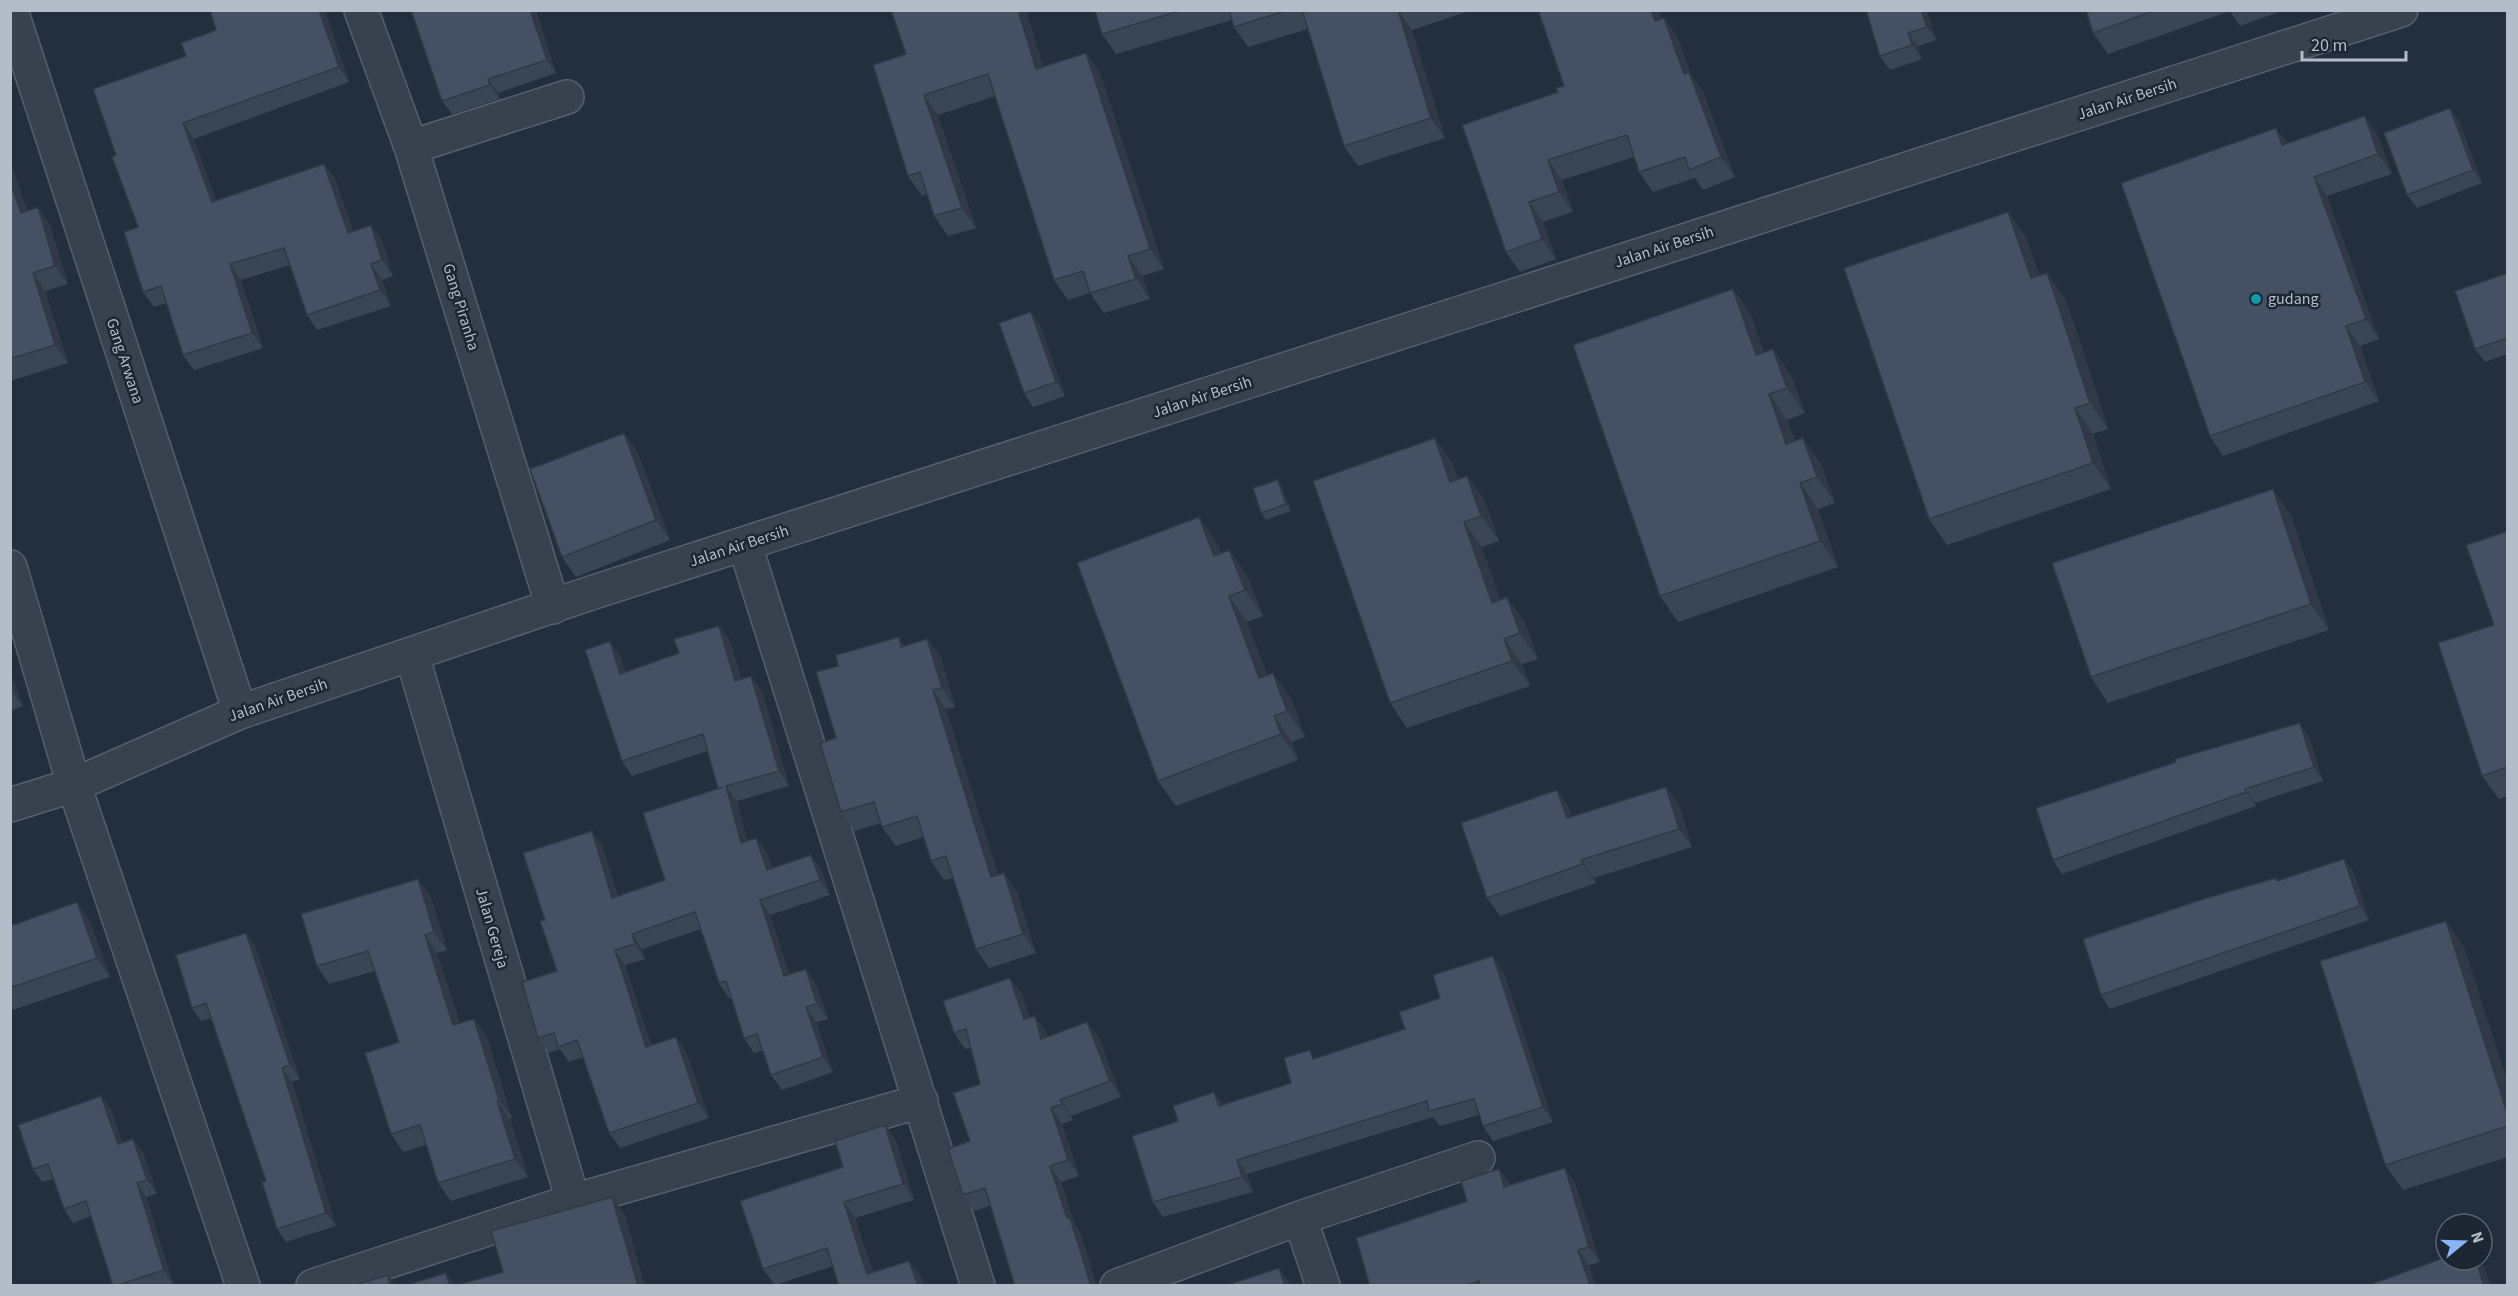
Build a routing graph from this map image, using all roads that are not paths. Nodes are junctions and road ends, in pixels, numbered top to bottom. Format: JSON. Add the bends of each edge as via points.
{"nodes":[{"id":1,"x":11,"y":10,"type":"edge"},
{"id":2,"x":361,"y":10,"type":"edge"},
{"id":3,"x":2401,"y":10,"type":"edge"},
{"id":4,"x":567,"y":97,"type":"dead end"},
{"id":5,"x":411,"y":147,"type":"junction"},
{"id":6,"x":745,"y":545,"type":"junction"},
{"id":7,"x":10,"y":567,"type":"edge"},
{"id":8,"x":553,"y":607,"type":"junction"},
{"id":9,"x":412,"y":655,"type":"junction"},
{"id":10,"x":240,"y":712,"type":"junction"},
{"id":11,"x":74,"y":785,"type":"junction"},
{"id":12,"x":10,"y":805,"type":"edge"},
{"id":13,"x":921,"y":1101,"type":"junction"},
{"id":14,"x":1478,"y":1158,"type":"dead end"},
{"id":15,"x":573,"y":1200,"type":"junction"},
{"id":16,"x":1300,"y":1218,"type":"junction"},
{"id":17,"x":243,"y":1286,"type":"edge"},
{"id":18,"x":313,"y":1286,"type":"edge"},
{"id":19,"x":978,"y":1286,"type":"edge"},
{"id":20,"x":1117,"y":1286,"type":"edge"},
{"id":21,"x":1323,"y":1286,"type":"edge"}],
"edges":[{"from":1,"to":10,"type":"street","name":"Gang Arwana"},
{"from":2,"to":5,"type":"street","name":"Gang Piranha"},
{"from":3,"to":6,"type":"street","name":"Jalan Air Bersih"},
{"from":4,"to":5,"type":"street"},
{"from":5,"to":8,"type":"street","name":"Gang Piranha"},
{"from":6,"to":8,"type":"street","name":"Jalan Air Bersih"},
{"from":6,"to":13,"type":"street"},
{"from":7,"to":11,"type":"street"},
{"from":8,"to":9,"type":"street","name":"Jalan Air Bersih"},
{"from":9,"to":10,"type":"street","name":"Jalan Air Bersih"},
{"from":9,"to":15,"type":"street","name":"Jalan Gereja"},
{"from":10,"to":11,"type":"street","name":"Jalan Air Bersih"},
{"from":11,"to":12,"type":"street","name":"Jalan Air Bersih"},
{"from":11,"to":17,"type":"street"},
{"from":13,"to":15,"type":"street"},
{"from":13,"to":19,"type":"street"},
{"from":14,"to":16,"type":"street"},
{"from":15,"to":18,"type":"street"},
{"from":16,"to":20,"type":"street"},
{"from":16,"to":21,"type":"street"}]}
